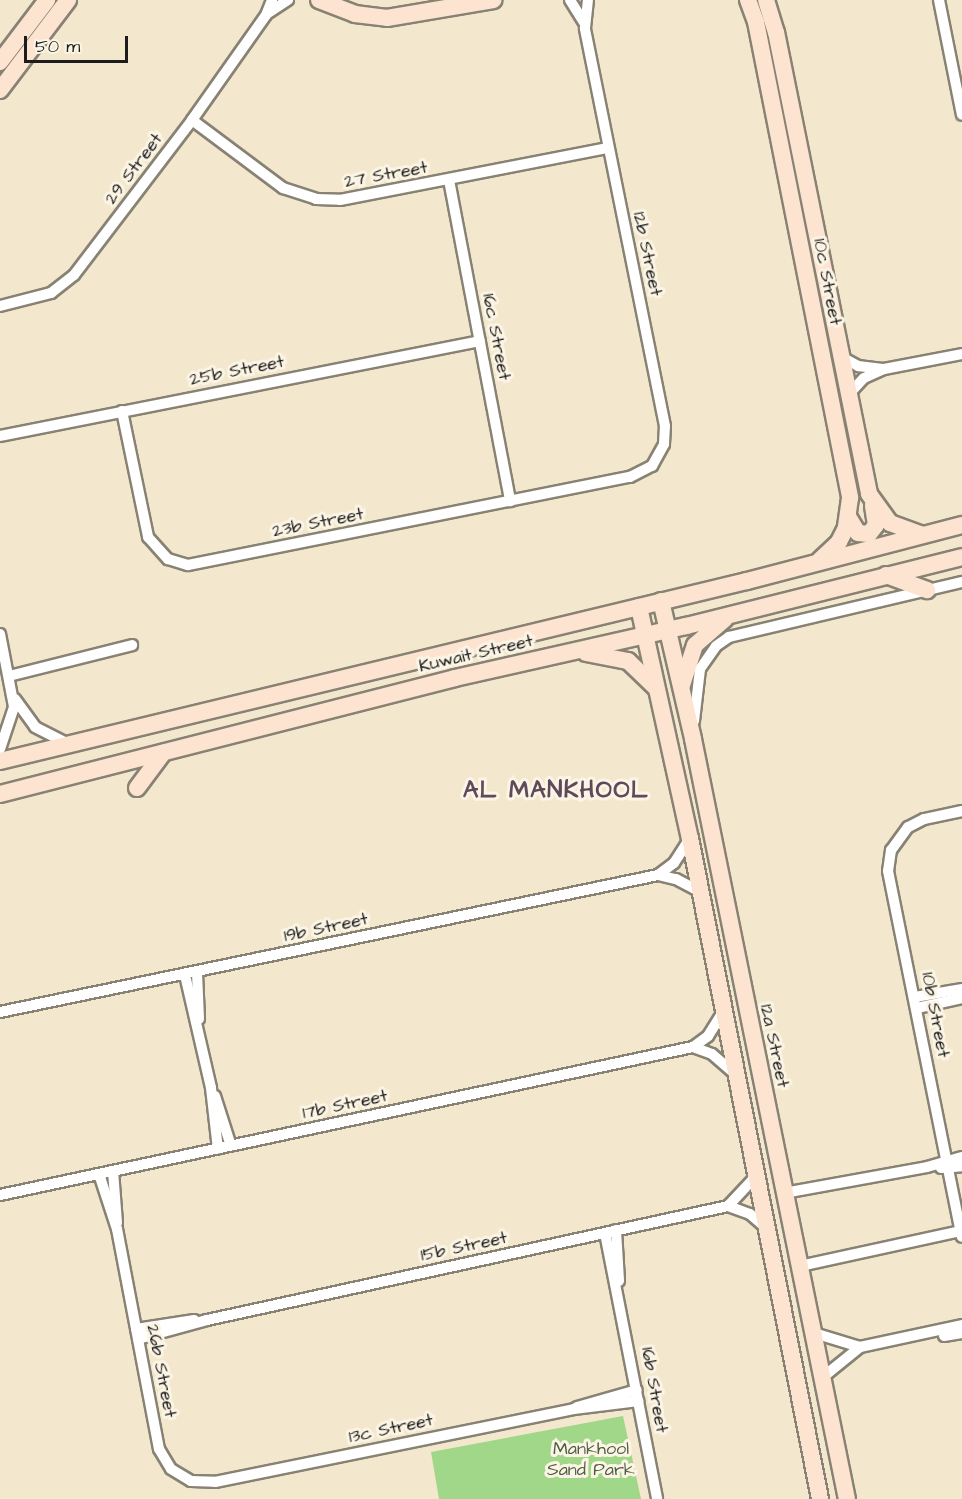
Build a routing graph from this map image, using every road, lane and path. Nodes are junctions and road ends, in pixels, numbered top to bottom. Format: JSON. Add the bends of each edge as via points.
{"nodes":[{"id":1,"x":47,"y":0,"type":"edge"},
{"id":2,"x":68,"y":0,"type":"edge"},
{"id":3,"x":272,"y":0,"type":"edge"},
{"id":4,"x":288,"y":0,"type":"edge"},
{"id":5,"x":319,"y":0,"type":"edge"},
{"id":6,"x":493,"y":0,"type":"edge"},
{"id":7,"x":570,"y":0,"type":"edge"},
{"id":8,"x":588,"y":0,"type":"edge"},
{"id":9,"x":748,"y":0,"type":"edge"},
{"id":10,"x":766,"y":0,"type":"edge"},
{"id":11,"x":939,"y":0,"type":"edge"},
{"id":12,"x":266,"y":15,"type":"junction"},
{"id":13,"x":584,"y":22,"type":"junction"},
{"id":14,"x":0,"y":62,"type":"edge"},
{"id":15,"x":0,"y":90,"type":"edge"},
{"id":16,"x":962,"y":115,"type":"edge"},
{"id":17,"x":192,"y":120,"type":"junction"},
{"id":18,"x":608,"y":148,"type":"junction"},
{"id":19,"x":449,"y":180,"type":"junction"},
{"id":20,"x":0,"y":306,"type":"edge"},
{"id":21,"x":480,"y":340,"type":"junction"},
{"id":22,"x":962,"y":354,"type":"edge"},
{"id":23,"x":840,"y":356,"type":"junction"},
{"id":24,"x":884,"y":369,"type":"junction"},
{"id":25,"x":848,"y":395,"type":"junction"},
{"id":26,"x":122,"y":411,"type":"junction"},
{"id":27,"x":0,"y":436,"type":"edge"},
{"id":28,"x":630,"y":477,"type":"joint"},
{"id":29,"x":510,"y":501,"type":"junction"},
{"id":30,"x":873,"y":505,"type":"junction"},
{"id":31,"x":849,"y":518,"type":"junction"},
{"id":32,"x":962,"y":525,"type":"edge"},
{"id":33,"x":924,"y":534,"type":"junction"},
{"id":34,"x":962,"y":545,"type":"edge"},
{"id":35,"x":962,"y":557,"type":"edge"},
{"id":36,"x":818,"y":562,"type":"junction"},
{"id":37,"x":908,"y":570,"type":"junction"},
{"id":38,"x":886,"y":575,"type":"junction"},
{"id":39,"x":962,"y":582,"type":"edge"},
{"id":40,"x":927,"y":590,"type":"junction"},
{"id":41,"x":639,"y":606,"type":"junction"},
{"id":42,"x":731,"y":614,"type":"junction"},
{"id":43,"x":664,"y":615,"type":"junction"},
{"id":44,"x":0,"y":634,"type":"edge"},
{"id":45,"x":646,"y":636,"type":"junction"},
{"id":46,"x":132,"y":645,"type":"dead end"},
{"id":47,"x":570,"y":652,"type":"junction"},
{"id":48,"x":9,"y":676,"type":"junction"},
{"id":49,"x":681,"y":689,"type":"junction"},
{"id":50,"x":657,"y":690,"type":"junction"},
{"id":51,"x":14,"y":696,"type":"junction"},
{"id":52,"x":693,"y":739,"type":"junction"},
{"id":53,"x":68,"y":744,"type":"junction"},
{"id":54,"x":0,"y":749,"type":"edge"},
{"id":55,"x":163,"y":753,"type":"junction"},
{"id":56,"x":0,"y":761,"type":"edge"},
{"id":57,"x":137,"y":788,"type":"dead end"},
{"id":58,"x":0,"y":794,"type":"edge"},
{"id":59,"x":962,"y":811,"type":"edge"},
{"id":60,"x":690,"y":838,"type":"junction"},
{"id":61,"x":658,"y":875,"type":"junction"},
{"id":62,"x":700,"y":892,"type":"junction"},
{"id":63,"x":197,"y":973,"type":"junction"},
{"id":64,"x":185,"y":975,"type":"junction"},
{"id":65,"x":962,"y":990,"type":"edge"},
{"id":66,"x":962,"y":998,"type":"edge"},
{"id":67,"x":916,"y":1002,"type":"junction"},
{"id":68,"x":723,"y":1011,"type":"junction"},
{"id":69,"x":0,"y":1012,"type":"edge"},
{"id":70,"x":198,"y":1025,"type":"junction"},
{"id":71,"x":693,"y":1047,"type":"junction"},
{"id":72,"x":735,"y":1074,"type":"junction"},
{"id":73,"x":212,"y":1088,"type":"junction"},
{"id":74,"x":231,"y":1146,"type":"junction"},
{"id":75,"x":218,"y":1149,"type":"junction"},
{"id":76,"x":962,"y":1156,"type":"edge"},
{"id":77,"x":947,"y":1164,"type":"junction"},
{"id":78,"x":962,"y":1166,"type":"edge"},
{"id":79,"x":113,"y":1171,"type":"junction"},
{"id":80,"x":99,"y":1174,"type":"junction"},
{"id":81,"x":757,"y":1175,"type":"junction"},
{"id":82,"x":784,"y":1193,"type":"junction"},
{"id":83,"x":2,"y":1194,"type":"edge"},
{"id":84,"x":728,"y":1206,"type":"junction"},
{"id":85,"x":117,"y":1229,"type":"junction"},
{"id":86,"x":768,"y":1229,"type":"junction"},
{"id":87,"x":610,"y":1232,"type":"junction"},
{"id":88,"x":961,"y":1234,"type":"edge"},
{"id":89,"x":800,"y":1266,"type":"junction"},
{"id":90,"x":962,"y":1325,"type":"edge"},
{"id":91,"x":814,"y":1333,"type":"junction"},
{"id":92,"x":962,"y":1333,"type":"edge"},
{"id":93,"x":137,"y":1334,"type":"junction"},
{"id":94,"x":922,"y":1336,"type":"junction"},
{"id":95,"x":860,"y":1347,"type":"junction"},
{"id":96,"x":823,"y":1377,"type":"junction"},
{"id":97,"x":638,"y":1395,"type":"junction"},
{"id":98,"x":215,"y":1482,"type":"joint"},
{"id":99,"x":817,"y":1496,"type":"edge"},
{"id":100,"x":657,"y":1499,"type":"edge"},
{"id":101,"x":847,"y":1499,"type":"edge"}],
"edges":[{"from":1,"to":14,"type":"street"},
{"from":2,"to":15,"type":"street"},
{"from":3,"to":12,"type":"street","name":"29 Street"},
{"from":4,"to":12,"type":"street","name":"29 Street"},
{"from":5,"to":6,"type":"street","via":[[355,14],[387,18]]},
{"from":7,"to":13,"type":"street","name":"12b Street"},
{"from":8,"to":13,"type":"street","name":"12b Street"},
{"from":9,"to":31,"type":"street","name":"10c Street","via":[[756,22],[850,498]]},
{"from":10,"to":23,"type":"street","name":"10c Street","via":[[777,32]]},
{"from":11,"to":16,"type":"street"},
{"from":12,"to":17,"type":"street","name":"29 Street"},
{"from":13,"to":18,"type":"street","name":"12b Street"},
{"from":17,"to":19,"type":"street","name":"27 Street","via":[[283,188],[305,197],[340,200]]},
{"from":17,"to":20,"type":"street","name":"29 Street","via":[[67,282],[42,296]]},
{"from":18,"to":19,"type":"street","name":"27 Street"},
{"from":18,"to":28,"type":"street","name":"12b Street","via":[[665,426],[664,444],[657,460]]},
{"from":19,"to":21,"type":"street","name":"16c Street"},
{"from":21,"to":26,"type":"street","name":"25b Street"},
{"from":21,"to":29,"type":"street","name":"16c Street"},
{"from":22,"to":24,"type":"street"},
{"from":23,"to":24,"type":"street","via":[[858,366]]},
{"from":23,"to":25,"type":"street","name":"10c Street"},
{"from":24,"to":25,"type":"street","via":[[864,378]]},
{"from":25,"to":30,"type":"street","name":"10c Street"},
{"from":26,"to":27,"type":"street","name":"25b Street"},
{"from":26,"to":29,"type":"street","name":"23b Street","via":[[148,537],[160,553],[178,563],[198,564]]},
{"from":28,"to":29,"type":"street","name":"23b Street"},
{"from":30,"to":31,"type":"street","name":"10c Street","via":[[876,525],[869,534],[858,533]]},
{"from":30,"to":33,"type":"street","via":[[900,529]]},
{"from":31,"to":36,"type":"street","name":"10c Street","via":[[839,542]]},
{"from":32,"to":33,"type":"street"},
{"from":33,"to":36,"type":"street"},
{"from":34,"to":37,"type":"street","via":[[928,554]]},
{"from":35,"to":37,"type":"street","name":"Kuwait Street"},
{"from":36,"to":43,"type":"street","via":[[747,581],[722,597]]},
{"from":37,"to":38,"type":"street","name":"Kuwait Street"},
{"from":38,"to":40,"type":"street"},
{"from":38,"to":42,"type":"street","name":"Kuwait Street"},
{"from":39,"to":40,"type":"street"},
{"from":40,"to":52,"type":"street","via":[[729,637],[711,652],[700,669]]},
{"from":41,"to":43,"type":"street","name":"Kuwait Street"},
{"from":41,"to":45,"type":"street"},
{"from":41,"to":53,"type":"street","name":"Kuwait Street"},
{"from":42,"to":43,"type":"street","name":"Kuwait Street"},
{"from":42,"to":49,"type":"street","via":[[695,645]]},
{"from":43,"to":45,"type":"street","name":"Kuwait Street"},
{"from":43,"to":49,"type":"street","name":"12a Street"},
{"from":44,"to":48,"type":"street"},
{"from":45,"to":47,"type":"street","name":"Kuwait Street"},
{"from":45,"to":50,"type":"street"},
{"from":46,"to":48,"type":"street"},
{"from":47,"to":50,"type":"street","via":[[628,661]]},
{"from":47,"to":55,"type":"street","name":"Kuwait Street"},
{"from":48,"to":51,"type":"street"},
{"from":49,"to":52,"type":"street","name":"12a Street"},
{"from":50,"to":60,"type":"street"},
{"from":51,"to":53,"type":"street","via":[[35,727]]},
{"from":51,"to":54,"type":"street","via":[[13,718]]},
{"from":52,"to":82,"type":"street","name":"12a Street"},
{"from":53,"to":56,"type":"street","name":"Kuwait Street"},
{"from":55,"to":57,"type":"street"},
{"from":55,"to":58,"type":"street","name":"Kuwait Street"},
{"from":59,"to":67,"type":"street","name":"10b Street","via":[[924,819],[909,827],[891,850],[888,871]]},
{"from":60,"to":61,"type":"street","name":"19b Street","via":[[680,856]]},
{"from":60,"to":62,"type":"street"},
{"from":61,"to":62,"type":"street","via":[[676,879]]},
{"from":61,"to":63,"type":"street","name":"19b Street"},
{"from":62,"to":68,"type":"street"},
{"from":63,"to":64,"type":"street","name":"19b Street"},
{"from":63,"to":70,"type":"street"},
{"from":64,"to":69,"type":"street","name":"19b Street"},
{"from":64,"to":70,"type":"street"},
{"from":65,"to":67,"type":"street"},
{"from":66,"to":67,"type":"street"},
{"from":67,"to":77,"type":"street","name":"10b Street"},
{"from":68,"to":71,"type":"street","via":[[708,1036]]},
{"from":68,"to":72,"type":"street"},
{"from":70,"to":73,"type":"street"},
{"from":71,"to":72,"type":"street","via":[[721,1059]]},
{"from":71,"to":74,"type":"street","name":"17b Street"},
{"from":72,"to":81,"type":"street"},
{"from":73,"to":74,"type":"street"},
{"from":73,"to":75,"type":"street"},
{"from":74,"to":75,"type":"street","name":"17b Street"},
{"from":75,"to":79,"type":"street","name":"17b Street"},
{"from":76,"to":77,"type":"street"},
{"from":77,"to":78,"type":"street"},
{"from":77,"to":82,"type":"street"},
{"from":77,"to":88,"type":"street","name":"10b Street"},
{"from":79,"to":80,"type":"street","name":"17b Street"},
{"from":79,"to":85,"type":"street","name":"26b Street"},
{"from":80,"to":83,"type":"street","name":"17b Street"},
{"from":80,"to":85,"type":"street","name":"26b Street"},
{"from":81,"to":84,"type":"street"},
{"from":81,"to":86,"type":"street"},
{"from":82,"to":89,"type":"street","name":"12a Street"},
{"from":84,"to":86,"type":"street","via":[[750,1214]]},
{"from":84,"to":87,"type":"street","name":"15b Street"},
{"from":85,"to":93,"type":"street","name":"26b Street"},
{"from":86,"to":99,"type":"street"},
{"from":87,"to":93,"type":"street","name":"15b Street"},
{"from":87,"to":97,"type":"street","name":"16b Street"},
{"from":88,"to":89,"type":"street"},
{"from":89,"to":91,"type":"street","name":"12a Street"},
{"from":90,"to":94,"type":"street"},
{"from":91,"to":95,"type":"street"},
{"from":91,"to":96,"type":"street","name":"12a Street"},
{"from":92,"to":94,"type":"street"},
{"from":93,"to":98,"type":"street","name":"26b Street","via":[[164,1460],[191,1481]]},
{"from":94,"to":95,"type":"street"},
{"from":95,"to":96,"type":"street"},
{"from":96,"to":101,"type":"street","name":"12a Street"},
{"from":97,"to":98,"type":"street","name":"13c Street"},
{"from":97,"to":100,"type":"street","name":"16b Street"}]}
